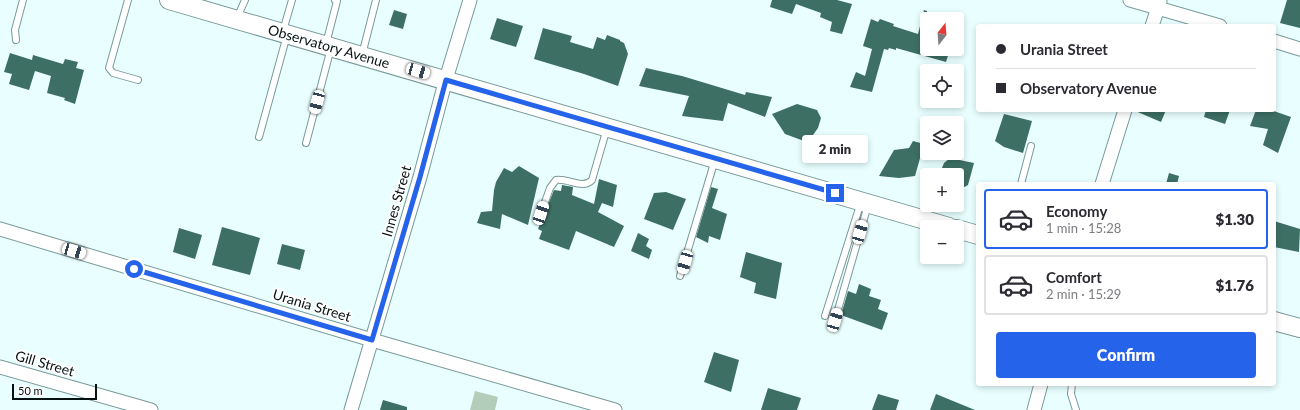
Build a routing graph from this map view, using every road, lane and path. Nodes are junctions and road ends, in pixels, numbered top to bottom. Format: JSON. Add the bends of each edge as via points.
{"nodes":[{"id":1,"x":23,"y":0,"type":"edge"},
{"id":2,"x":128,"y":0,"type":"edge"},
{"id":3,"x":169,"y":0,"type":"edge"},
{"id":4,"x":245,"y":0,"type":"edge"},
{"id":5,"x":292,"y":0,"type":"edge"},
{"id":6,"x":335,"y":0,"type":"edge"},
{"id":7,"x":376,"y":0,"type":"edge"},
{"id":8,"x":470,"y":0,"type":"edge"},
{"id":9,"x":1130,"y":0,"type":"edge"},
{"id":10,"x":1159,"y":4,"type":"edge"},
{"id":11,"x":237,"y":20,"type":"junction"},
{"id":12,"x":1153,"y":24,"type":"edge"},
{"id":13,"x":1214,"y":24,"type":"edge"},
{"id":14,"x":285,"y":33,"type":"junction"},
{"id":15,"x":16,"y":40,"type":"dead end"},
{"id":16,"x":1276,"y":43,"type":"edge"},
{"id":17,"x":329,"y":46,"type":"junction"},
{"id":18,"x":1300,"y":49,"type":"edge"},
{"id":19,"x":362,"y":55,"type":"junction"},
{"id":20,"x":138,"y":80,"type":"dead end"},
{"id":21,"x":446,"y":80,"type":"junction"},
{"id":22,"x":1124,"y":112,"type":"edge"},
{"id":23,"x":608,"y":127,"type":"junction"},
{"id":24,"x":259,"y":137,"type":"dead end"},
{"id":25,"x":306,"y":143,"type":"dead end"},
{"id":26,"x":1031,"y":146,"type":"dead end"},
{"id":27,"x":715,"y":158,"type":"junction"},
{"id":28,"x":1022,"y":182,"type":"edge"},
{"id":29,"x":1103,"y":182,"type":"edge"},
{"id":30,"x":865,"y":202,"type":"junction"},
{"id":31,"x":541,"y":213,"type":"dead end"},
{"id":32,"x":925,"y":220,"type":"edge"},
{"id":33,"x":0,"y":229,"type":"edge"},
{"id":34,"x":964,"y":231,"type":"edge"},
{"id":35,"x":976,"y":235,"type":"edge"},
{"id":36,"x":680,"y":276,"type":"dead end"},
{"id":37,"x":825,"y":316,"type":"dead end"},
{"id":38,"x":835,"y":320,"type":"dead end"},
{"id":39,"x":1276,"y":322,"type":"edge"},
{"id":40,"x":1300,"y":328,"type":"edge"},
{"id":41,"x":372,"y":340,"type":"junction"},
{"id":42,"x":0,"y":367,"type":"edge"},
{"id":43,"x":1040,"y":386,"type":"edge"},
{"id":44,"x":1072,"y":386,"type":"edge"},
{"id":45,"x":151,"y":410,"type":"edge"},
{"id":46,"x":351,"y":410,"type":"edge"},
{"id":47,"x":615,"y":410,"type":"edge"},
{"id":48,"x":1034,"y":410,"type":"edge"},
{"id":49,"x":1076,"y":410,"type":"edge"}],
"edges":[{"from":1,"to":15,"type":"lane","via":[[15,30]]},
{"from":2,"to":20,"type":"lane","via":[[109,68],[113,72]]},
{"from":3,"to":11,"type":"main road","name":"Observatory Avenue"},
{"from":4,"to":11,"type":"lane"},
{"from":5,"to":14,"type":"lane"},
{"from":6,"to":17,"type":"lane","via":[[337,1]]},
{"from":7,"to":19,"type":"lane"},
{"from":8,"to":21,"type":"street","name":"Innes Street"},
{"from":9,"to":10,"type":"street"},
{"from":10,"to":12,"type":"street"},
{"from":10,"to":13,"type":"street"},
{"from":11,"to":14,"type":"main road","name":"Observatory Avenue"},
{"from":14,"to":17,"type":"main road","name":"Observatory Avenue"},
{"from":14,"to":24,"type":"lane"},
{"from":16,"to":18,"type":"street"},
{"from":17,"to":19,"type":"main road","name":"Observatory Avenue"},
{"from":17,"to":25,"type":"lane"},
{"from":19,"to":21,"type":"main road","name":"Observatory Avenue"},
{"from":21,"to":23,"type":"main road","name":"Observatory Avenue"},
{"from":21,"to":41,"type":"street","name":"Innes Street"},
{"from":22,"to":29,"type":"street"},
{"from":23,"to":27,"type":"main road","name":"Observatory Avenue"},
{"from":23,"to":31,"type":"lane","via":[[592,180],[585,185],[556,180],[550,188]]},
{"from":26,"to":28,"type":"lane"},
{"from":27,"to":30,"type":"main road","name":"Observatory Avenue"},
{"from":27,"to":36,"type":"lane"},
{"from":30,"to":32,"type":"main road","name":"Observatory Avenue"},
{"from":30,"to":37,"type":"lane"},
{"from":30,"to":38,"type":"lane"},
{"from":33,"to":41,"type":"street","name":"Urania Street"},
{"from":34,"to":35,"type":"main road"},
{"from":39,"to":40,"type":"main road"},
{"from":41,"to":46,"type":"street","name":"Innes Street"},
{"from":41,"to":47,"type":"street","name":"Urania Street"},
{"from":42,"to":45,"type":"street","name":"Gill Street"},
{"from":43,"to":48,"type":"street"},
{"from":44,"to":49,"type":"lane","via":[[1071,394]]}]}
